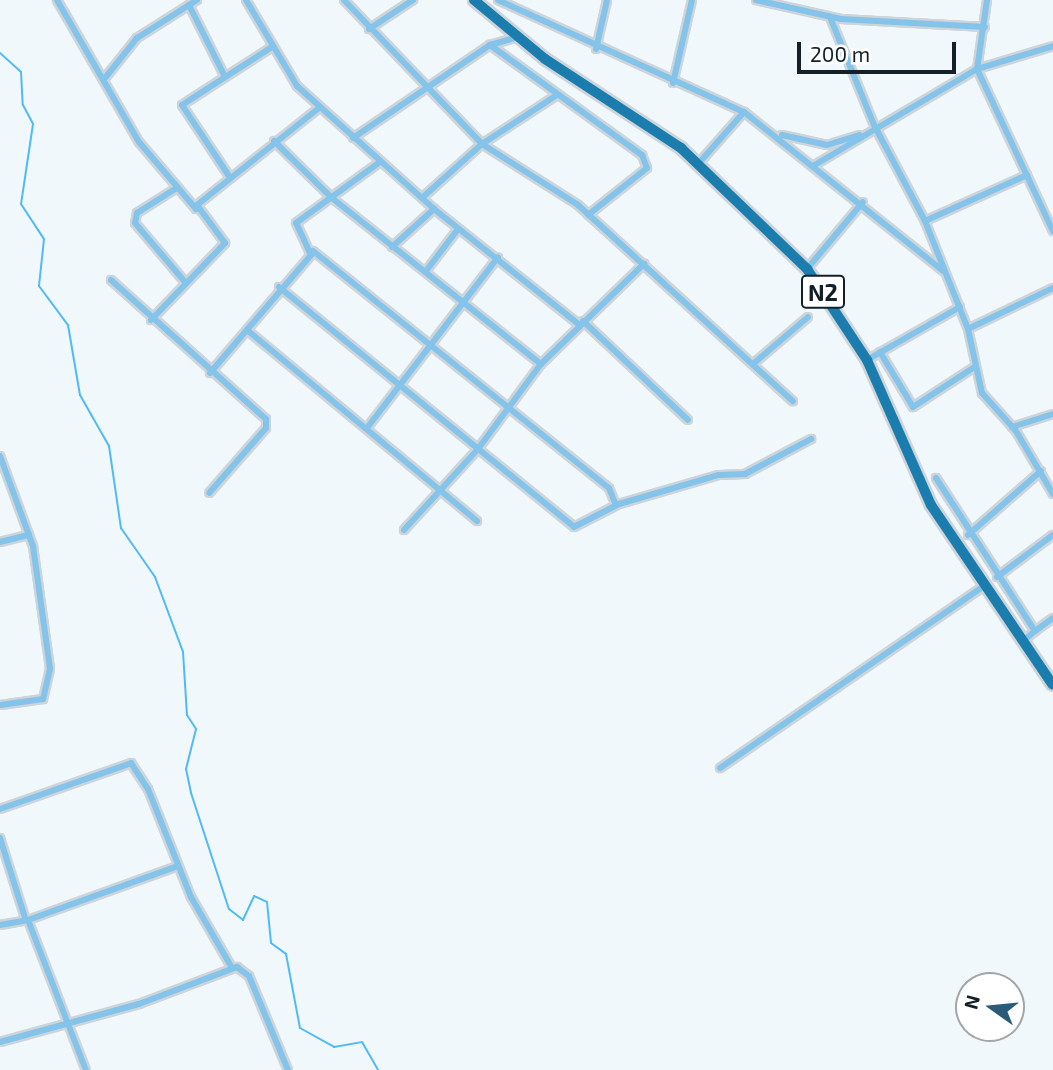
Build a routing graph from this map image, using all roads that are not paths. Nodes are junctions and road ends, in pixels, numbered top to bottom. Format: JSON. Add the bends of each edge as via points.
{"nodes":[{"id":1,"x":57,"y":0,"type":"edge"},
{"id":2,"x":197,"y":0,"type":"edge"},
{"id":3,"x":246,"y":0,"type":"edge"},
{"id":4,"x":344,"y":0,"type":"edge"},
{"id":5,"x":413,"y":0,"type":"edge"},
{"id":6,"x":474,"y":0,"type":"edge"},
{"id":7,"x":607,"y":0,"type":"edge"},
{"id":8,"x":692,"y":0,"type":"edge"},
{"id":9,"x":756,"y":0,"type":"edge"},
{"id":10,"x":987,"y":0,"type":"edge"},
{"id":11,"x":502,"y":2,"type":"edge"},
{"id":12,"x":189,"y":5,"type":"junction"},
{"id":13,"x":830,"y":17,"type":"junction"},
{"id":14,"x":492,"y":19,"type":"junction"},
{"id":15,"x":985,"y":27,"type":"junction"},
{"id":16,"x":369,"y":30,"type":"junction"},
{"id":17,"x":515,"y":38,"type":"junction"},
{"id":18,"x":490,"y":45,"type":"junction"},
{"id":19,"x":1053,"y":46,"type":"edge"},
{"id":20,"x":272,"y":47,"type":"junction"},
{"id":21,"x":596,"y":49,"type":"junction"},
{"id":22,"x":978,"y":69,"type":"junction"},
{"id":23,"x":224,"y":75,"type":"junction"},
{"id":24,"x":105,"y":78,"type":"junction"},
{"id":25,"x":673,"y":83,"type":"junction"},
{"id":26,"x":426,"y":88,"type":"junction"},
{"id":27,"x":557,"y":95,"type":"junction"},
{"id":28,"x":320,"y":107,"type":"junction"},
{"id":29,"x":744,"y":111,"type":"junction"},
{"id":30,"x":874,"y":125,"type":"junction"},
{"id":31,"x":780,"y":135,"type":"junction"},
{"id":32,"x":353,"y":138,"type":"junction"},
{"id":33,"x":274,"y":141,"type":"junction"},
{"id":34,"x":482,"y":144,"type":"junction"},
{"id":35,"x":835,"y":146,"type":"junction"},
{"id":36,"x":380,"y":162,"type":"junction"},
{"id":37,"x":699,"y":163,"type":"junction"},
{"id":38,"x":813,"y":166,"type":"junction"},
{"id":39,"x":1027,"y":175,"type":"junction"},
{"id":40,"x":229,"y":176,"type":"junction"},
{"id":41,"x":175,"y":189,"type":"junction"},
{"id":42,"x":332,"y":198,"type":"junction"},
{"id":43,"x":422,"y":198,"type":"junction"},
{"id":44,"x":863,"y":202,"type":"junction"},
{"id":45,"x":196,"y":209,"type":"junction"},
{"id":46,"x":434,"y":209,"type":"junction"},
{"id":47,"x":588,"y":215,"type":"junction"},
{"id":48,"x":925,"y":221,"type":"junction"},
{"id":49,"x":458,"y":229,"type":"junction"},
{"id":50,"x":1053,"y":231,"type":"edge"},
{"id":51,"x":392,"y":247,"type":"junction"},
{"id":52,"x":313,"y":251,"type":"junction"},
{"id":53,"x":498,"y":257,"type":"junction"},
{"id":54,"x":644,"y":264,"type":"junction"},
{"id":55,"x":807,"y":269,"type":"junction"},
{"id":56,"x":426,"y":271,"type":"junction"},
{"id":57,"x":945,"y":273,"type":"junction"},
{"id":58,"x":111,"y":280,"type":"dead end"},
{"id":59,"x":185,"y":282,"type":"junction"},
{"id":60,"x":279,"y":287,"type":"junction"},
{"id":61,"x":1053,"y":288,"type":"edge"},
{"id":62,"x":465,"y":299,"type":"junction"},
{"id":63,"x":960,"y":307,"type":"junction"},
{"id":64,"x":808,"y":317,"type":"dead end"},
{"id":65,"x":151,"y":320,"type":"junction"},
{"id":66,"x":581,"y":323,"type":"junction"},
{"id":67,"x":968,"y":329,"type":"junction"},
{"id":68,"x":247,"y":330,"type":"junction"},
{"id":69,"x":431,"y":343,"type":"junction"},
{"id":70,"x":880,"y":352,"type":"junction"},
{"id":71,"x":867,"y":360,"type":"junction"},
{"id":72,"x":541,"y":364,"type":"junction"},
{"id":73,"x":753,"y":364,"type":"junction"},
{"id":74,"x":973,"y":368,"type":"junction"},
{"id":75,"x":210,"y":373,"type":"junction"},
{"id":76,"x":401,"y":386,"type":"junction"},
{"id":77,"x":793,"y":401,"type":"dead end"},
{"id":78,"x":507,"y":406,"type":"junction"},
{"id":79,"x":1053,"y":414,"type":"edge"},
{"id":80,"x":688,"y":420,"type":"dead end"},
{"id":81,"x":367,"y":428,"type":"junction"},
{"id":82,"x":1012,"y":428,"type":"junction"},
{"id":83,"x":811,"y":439,"type":"dead end"},
{"id":84,"x":478,"y":449,"type":"junction"},
{"id":85,"x":0,"y":456,"type":"edge"},
{"id":86,"x":1041,"y":471,"type":"junction"},
{"id":87,"x":936,"y":478,"type":"dead end"},
{"id":88,"x":443,"y":492,"type":"junction"},
{"id":89,"x":209,"y":493,"type":"dead end"},
{"id":90,"x":1053,"y":494,"type":"edge"},
{"id":91,"x":616,"y":505,"type":"junction"},
{"id":92,"x":477,"y":521,"type":"dead end"},
{"id":93,"x":404,"y":530,"type":"dead end"},
{"id":94,"x":968,"y":535,"type":"junction"},
{"id":95,"x":29,"y":536,"type":"junction"},
{"id":96,"x":1053,"y":536,"type":"edge"},
{"id":97,"x":0,"y":542,"type":"edge"},
{"id":98,"x":997,"y":577,"type":"junction"},
{"id":99,"x":985,"y":585,"type":"junction"},
{"id":100,"x":1053,"y":618,"type":"edge"},
{"id":101,"x":1035,"y":631,"type":"junction"},
{"id":102,"x":1023,"y":641,"type":"junction"},
{"id":103,"x":1053,"y":685,"type":"edge"},
{"id":104,"x":0,"y":705,"type":"edge"},
{"id":105,"x":720,"y":768,"type":"dead end"},
{"id":106,"x":0,"y":809,"type":"edge"},
{"id":107,"x":0,"y":838,"type":"edge"},
{"id":108,"x":178,"y":866,"type":"junction"},
{"id":109,"x":26,"y":919,"type":"junction"},
{"id":110,"x":0,"y":925,"type":"edge"},
{"id":111,"x":232,"y":968,"type":"junction"},
{"id":112,"x":69,"y":1023,"type":"junction"},
{"id":113,"x":0,"y":1042,"type":"edge"},
{"id":114,"x":86,"y":1070,"type":"edge"},
{"id":115,"x":287,"y":1070,"type":"edge"}],
"edges":[{"from":1,"to":24,"type":"street"},
{"from":2,"to":12,"type":"street"},
{"from":3,"to":20,"type":"street"},
{"from":4,"to":16,"type":"street"},
{"from":5,"to":16,"type":"street"},
{"from":6,"to":14,"type":"highway","number":"N2"},
{"from":7,"to":21,"type":"street"},
{"from":8,"to":25,"type":"street"},
{"from":9,"to":13,"type":"street"},
{"from":10,"to":15,"type":"street"},
{"from":11,"to":14,"type":"street"},
{"from":11,"to":21,"type":"street"},
{"from":12,"to":23,"type":"street"},
{"from":12,"to":24,"type":"street","via":[[137,38]]},
{"from":13,"to":15,"type":"street"},
{"from":13,"to":30,"type":"street"},
{"from":14,"to":17,"type":"highway","number":"N2"},
{"from":15,"to":22,"type":"street"},
{"from":16,"to":26,"type":"street"},
{"from":17,"to":18,"type":"street"},
{"from":17,"to":37,"type":"highway","number":"N2"},
{"from":18,"to":26,"type":"street"},
{"from":18,"to":27,"type":"street"},
{"from":19,"to":22,"type":"street"},
{"from":20,"to":23,"type":"street"},
{"from":20,"to":28,"type":"street"},
{"from":21,"to":25,"type":"street"},
{"from":22,"to":30,"type":"street"},
{"from":22,"to":39,"type":"street"},
{"from":23,"to":40,"type":"street","via":[[181,106]]},
{"from":24,"to":41,"type":"street","via":[[139,142]]},
{"from":25,"to":29,"type":"street"},
{"from":26,"to":32,"type":"street"},
{"from":26,"to":34,"type":"street"},
{"from":27,"to":34,"type":"street"},
{"from":27,"to":47,"type":"street","via":[[635,149],[648,168]]},
{"from":28,"to":32,"type":"street"},
{"from":28,"to":33,"type":"street"},
{"from":29,"to":31,"type":"street"},
{"from":29,"to":37,"type":"street"},
{"from":30,"to":35,"type":"street"},
{"from":30,"to":48,"type":"street"},
{"from":31,"to":35,"type":"street"},
{"from":31,"to":38,"type":"street"},
{"from":32,"to":36,"type":"street"},
{"from":33,"to":40,"type":"street"},
{"from":33,"to":42,"type":"street"},
{"from":34,"to":43,"type":"street"},
{"from":34,"to":47,"type":"street"},
{"from":35,"to":38,"type":"street"},
{"from":36,"to":42,"type":"street"},
{"from":36,"to":43,"type":"street"},
{"from":37,"to":55,"type":"highway","number":"N2"},
{"from":38,"to":44,"type":"street"},
{"from":39,"to":48,"type":"street"},
{"from":39,"to":50,"type":"street"},
{"from":40,"to":45,"type":"street"},
{"from":41,"to":45,"type":"street"},
{"from":41,"to":59,"type":"street","via":[[135,219]]},
{"from":42,"to":51,"type":"street"},
{"from":42,"to":52,"type":"street","via":[[296,223],[295,232]]},
{"from":43,"to":46,"type":"street"},
{"from":44,"to":55,"type":"street"},
{"from":44,"to":57,"type":"street"},
{"from":45,"to":59,"type":"street","via":[[225,243]]},
{"from":46,"to":49,"type":"street"},
{"from":46,"to":51,"type":"street"},
{"from":47,"to":54,"type":"street"},
{"from":48,"to":57,"type":"street"},
{"from":49,"to":53,"type":"street"},
{"from":49,"to":56,"type":"street"},
{"from":51,"to":56,"type":"street"},
{"from":52,"to":60,"type":"street"},
{"from":52,"to":69,"type":"street"},
{"from":53,"to":62,"type":"street"},
{"from":53,"to":66,"type":"street"},
{"from":54,"to":66,"type":"street"},
{"from":54,"to":73,"type":"street"},
{"from":55,"to":71,"type":"highway","number":"N2"},
{"from":56,"to":62,"type":"street"},
{"from":57,"to":63,"type":"street"},
{"from":58,"to":65,"type":"street"},
{"from":59,"to":65,"type":"street"},
{"from":60,"to":68,"type":"street"},
{"from":60,"to":76,"type":"street"},
{"from":61,"to":67,"type":"street"},
{"from":62,"to":69,"type":"street"},
{"from":62,"to":72,"type":"street"},
{"from":63,"to":67,"type":"street"},
{"from":63,"to":70,"type":"street"},
{"from":64,"to":73,"type":"street"},
{"from":65,"to":75,"type":"street"},
{"from":66,"to":72,"type":"street"},
{"from":66,"to":80,"type":"street"},
{"from":67,"to":74,"type":"street"},
{"from":68,"to":75,"type":"street"},
{"from":68,"to":81,"type":"street"},
{"from":69,"to":76,"type":"street"},
{"from":69,"to":78,"type":"street"},
{"from":70,"to":71,"type":"street"},
{"from":70,"to":74,"type":"street","via":[[913,407]]},
{"from":71,"to":99,"type":"highway","number":"N2","via":[[931,505]]},
{"from":72,"to":78,"type":"street"},
{"from":73,"to":77,"type":"street"},
{"from":74,"to":82,"type":"street","via":[[988,402]]},
{"from":75,"to":89,"type":"street","via":[[268,424]]},
{"from":76,"to":81,"type":"street"},
{"from":76,"to":84,"type":"street"},
{"from":78,"to":84,"type":"street"},
{"from":78,"to":91,"type":"street","via":[[609,488]]},
{"from":79,"to":82,"type":"street"},
{"from":81,"to":88,"type":"street"},
{"from":82,"to":86,"type":"street"},
{"from":83,"to":91,"type":"street","via":[[745,474],[719,475]]},
{"from":84,"to":88,"type":"street"},
{"from":84,"to":91,"type":"street","via":[[574,527]]},
{"from":85,"to":95,"type":"street"},
{"from":86,"to":90,"type":"street"},
{"from":86,"to":94,"type":"street"},
{"from":87,"to":94,"type":"street"},
{"from":88,"to":92,"type":"street"},
{"from":88,"to":93,"type":"street"},
{"from":94,"to":98,"type":"street"},
{"from":95,"to":97,"type":"street"},
{"from":95,"to":104,"type":"street","via":[[48,688],[39,701]]},
{"from":96,"to":98,"type":"street"},
{"from":98,"to":101,"type":"street"},
{"from":99,"to":102,"type":"highway","number":"N2"},
{"from":99,"to":105,"type":"street"},
{"from":100,"to":101,"type":"street"},
{"from":101,"to":102,"type":"street"},
{"from":102,"to":103,"type":"highway","number":"N2"},
{"from":106,"to":108,"type":"street","via":[[131,763]]},
{"from":107,"to":109,"type":"street"},
{"from":108,"to":109,"type":"street"},
{"from":108,"to":111,"type":"street"},
{"from":109,"to":110,"type":"street"},
{"from":109,"to":112,"type":"street"},
{"from":111,"to":112,"type":"street"},
{"from":111,"to":115,"type":"street","via":[[249,976]]},
{"from":112,"to":113,"type":"street"},
{"from":112,"to":114,"type":"street"}]}
